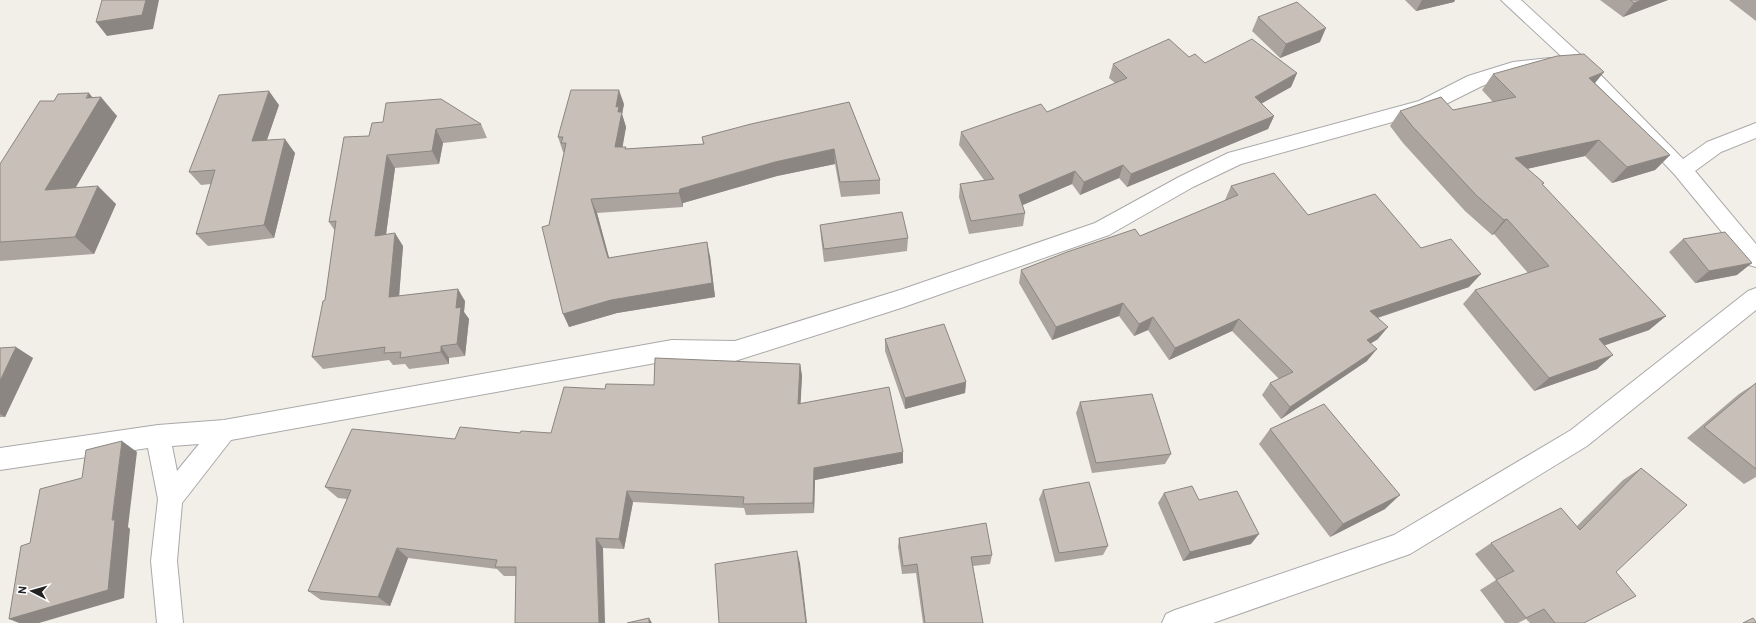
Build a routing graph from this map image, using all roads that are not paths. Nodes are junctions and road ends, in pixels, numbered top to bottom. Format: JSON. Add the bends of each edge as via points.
{"nodes":[{"id":1,"x":1510,"y":0,"type":"edge"},
{"id":2,"x":1579,"y":63,"type":"junction"},
{"id":3,"x":1756,"y":130,"type":"edge"},
{"id":4,"x":1682,"y":170,"type":"junction"},
{"id":5,"x":1756,"y":259,"type":"edge"},
{"id":6,"x":1756,"y":297,"type":"edge"},
{"id":7,"x":224,"y":431,"type":"junction"},
{"id":8,"x":158,"y":436,"type":"junction"},
{"id":9,"x":0,"y":459,"type":"edge"},
{"id":10,"x":170,"y":499,"type":"junction"},
{"id":11,"x":170,"y":623,"type":"edge"},
{"id":12,"x":1175,"y":623,"type":"edge"}],
"edges":[{"from":1,"to":2,"type":"street"},
{"from":2,"to":4,"type":"street"},
{"from":2,"to":7,"type":"street","via":[[1519,66],[1475,81],[1425,106],[1236,158],[1186,182],[1102,229],[902,299],[735,351],[672,350]]},
{"from":3,"to":4,"type":"street","via":[[1714,147]]},
{"from":4,"to":5,"type":"street"},
{"from":6,"to":12,"type":"street","via":[[1579,438],[1401,545]]},
{"from":7,"to":8,"type":"street"},
{"from":7,"to":10,"type":"street"},
{"from":8,"to":9,"type":"street"},
{"from":8,"to":10,"type":"street"},
{"from":10,"to":11,"type":"street","via":[[164,561]]}]}
